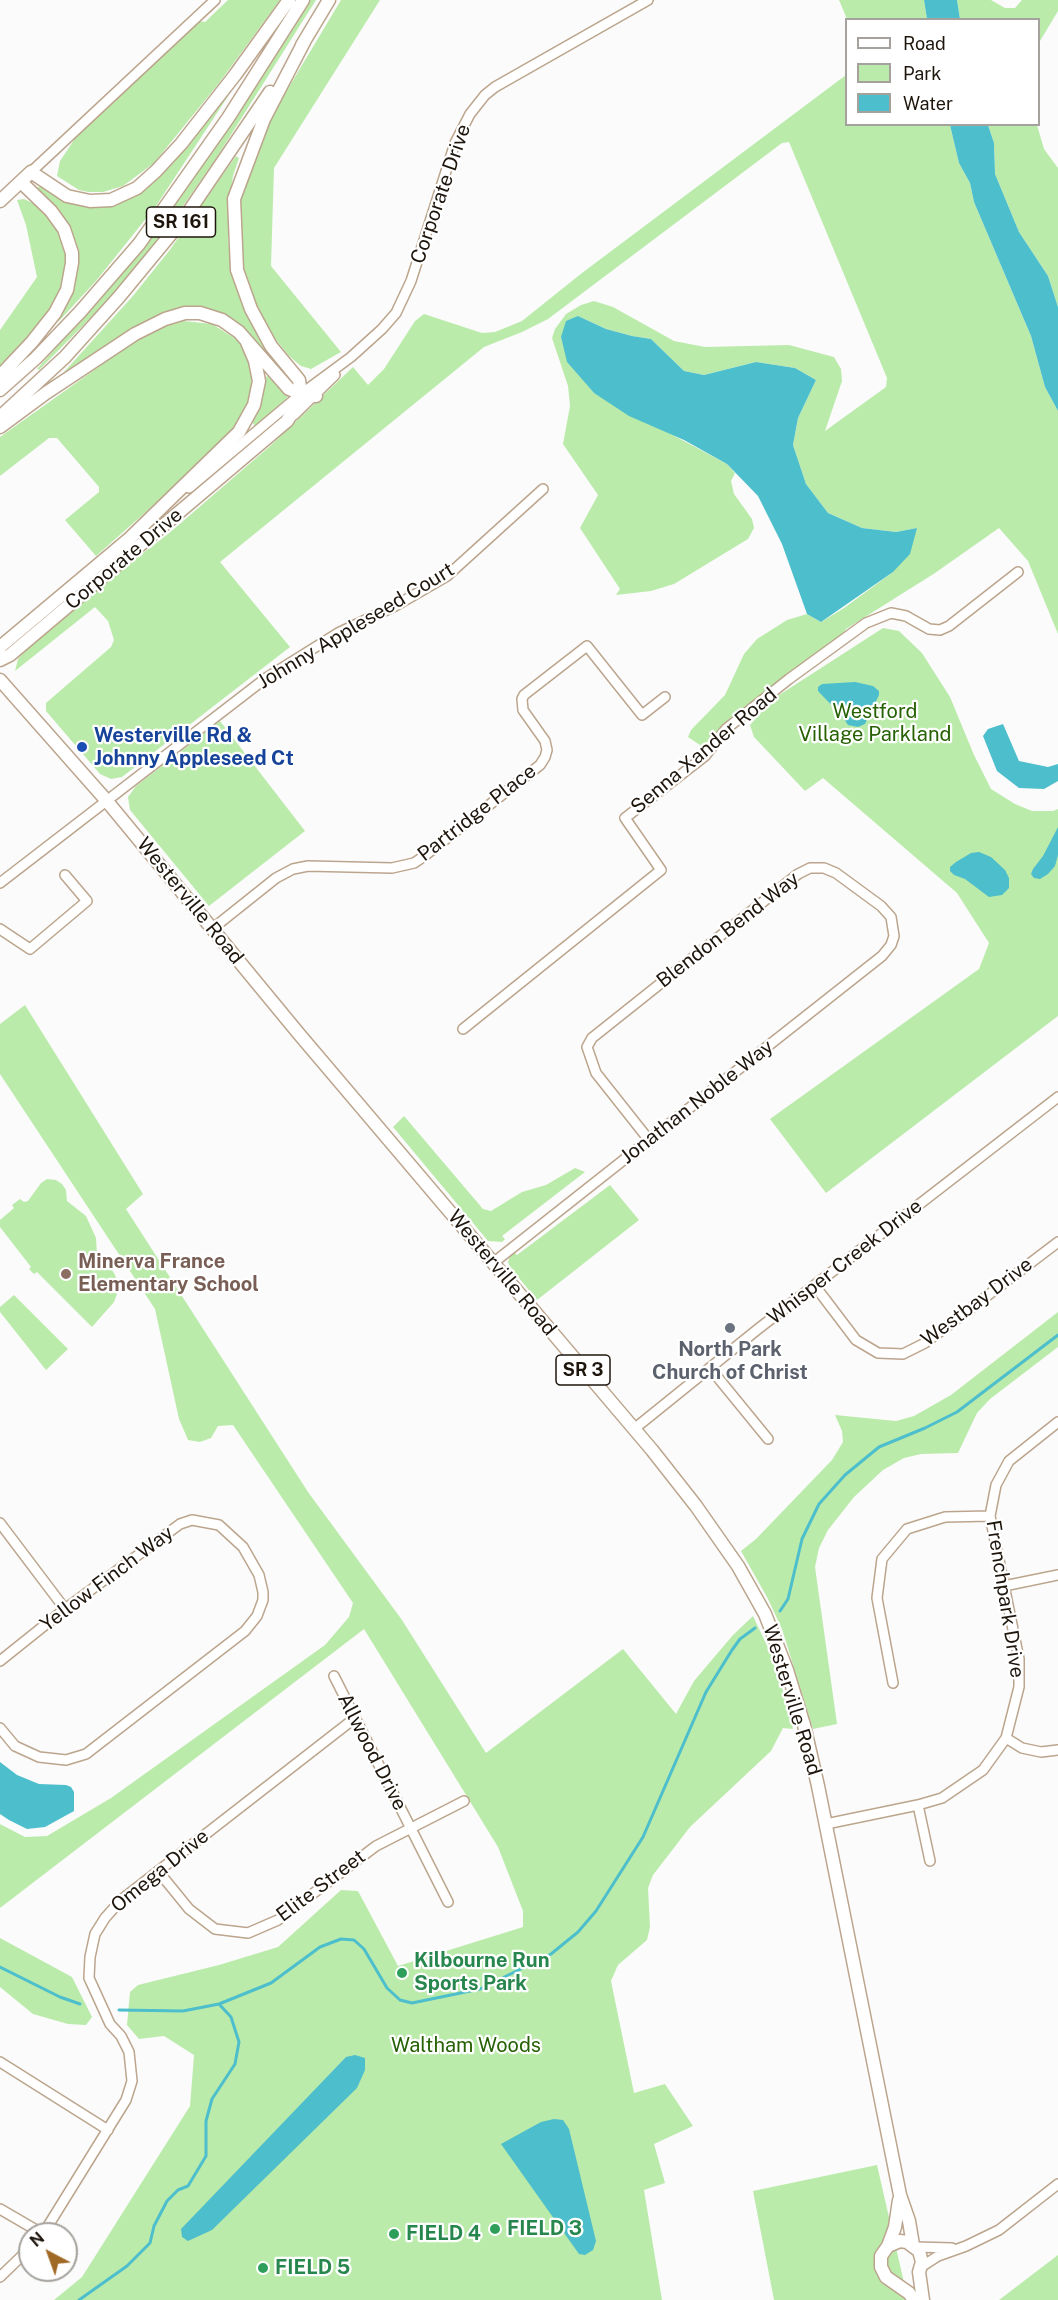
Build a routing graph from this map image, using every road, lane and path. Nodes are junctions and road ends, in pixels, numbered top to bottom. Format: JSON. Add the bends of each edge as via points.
{"nodes":[{"id":1,"x":215,"y":0,"type":"edge"},
{"id":2,"x":289,"y":0,"type":"edge"},
{"id":3,"x":303,"y":0,"type":"edge"},
{"id":4,"x":329,"y":0,"type":"edge"},
{"id":5,"x":648,"y":0,"type":"edge"},
{"id":6,"x":305,"y":40,"type":"junction"},
{"id":7,"x":31,"y":172,"type":"junction"},
{"id":8,"x":21,"y":182,"type":"junction"},
{"id":9,"x":0,"y":201,"type":"edge"},
{"id":10,"x":246,"y":340,"type":"junction"},
{"id":11,"x":351,"y":357,"type":"junction"},
{"id":12,"x":0,"y":376,"type":"edge"},
{"id":13,"x":0,"y":390,"type":"edge"},
{"id":14,"x":301,"y":394,"type":"junction"},
{"id":15,"x":316,"y":396,"type":"junction"},
{"id":16,"x":0,"y":417,"type":"edge"},
{"id":17,"x":287,"y":421,"type":"junction"},
{"id":18,"x":0,"y":427,"type":"edge"},
{"id":19,"x":543,"y":489,"type":"dead end"},
{"id":20,"x":130,"y":538,"type":"junction"},
{"id":21,"x":1018,"y":572,"type":"dead end"},
{"id":22,"x":0,"y":647,"type":"edge"},
{"id":23,"x":0,"y":660,"type":"edge"},
{"id":24,"x":0,"y":680,"type":"edge"},
{"id":25,"x":665,"y":696,"type":"dead end"},
{"id":26,"x":106,"y":800,"type":"junction"},
{"id":27,"x":65,"y":875,"type":"dead end"},
{"id":28,"x":0,"y":883,"type":"edge"},
{"id":29,"x":0,"y":929,"type":"edge"},
{"id":30,"x":213,"y":929,"type":"junction"},
{"id":31,"x":894,"y":936,"type":"joint"},
{"id":32,"x":464,"y":1029,"type":"dead end"},
{"id":33,"x":1058,"y":1097,"type":"edge"},
{"id":34,"x":649,"y":1140,"type":"junction"},
{"id":35,"x":1058,"y":1242,"type":"edge"},
{"id":36,"x":493,"y":1263,"type":"junction"},
{"id":37,"x":815,"y":1286,"type":"junction"},
{"id":38,"x":710,"y":1368,"type":"junction"},
{"id":39,"x":1058,"y":1422,"type":"edge"},
{"id":40,"x":634,"y":1429,"type":"junction"},
{"id":41,"x":768,"y":1439,"type":"dead end"},
{"id":42,"x":990,"y":1516,"type":"junction"},
{"id":43,"x":0,"y":1523,"type":"edge"},
{"id":44,"x":1058,"y":1575,"type":"edge"},
{"id":45,"x":1004,"y":1586,"type":"junction"},
{"id":46,"x":65,"y":1609,"type":"junction"},
{"id":47,"x":0,"y":1661,"type":"edge"},
{"id":48,"x":334,"y":1676,"type":"dead end"},
{"id":49,"x":893,"y":1683,"type":"dead end"},
{"id":50,"x":355,"y":1718,"type":"junction"},
{"id":51,"x":0,"y":1728,"type":"edge"},
{"id":52,"x":1006,"y":1738,"type":"junction"},
{"id":53,"x":1058,"y":1750,"type":"edge"},
{"id":54,"x":464,"y":1801,"type":"dead end"},
{"id":55,"x":918,"y":1805,"type":"junction"},
{"id":56,"x":826,"y":1824,"type":"junction"},
{"id":57,"x":410,"y":1828,"type":"junction"},
{"id":58,"x":930,"y":1861,"type":"dead end"},
{"id":59,"x":159,"y":1871,"type":"junction"},
{"id":60,"x":448,"y":1902,"type":"dead end"},
{"id":61,"x":0,"y":2062,"type":"edge"},
{"id":62,"x":108,"y":2130,"type":"junction"},
{"id":63,"x":1058,"y":2184,"type":"edge"},
{"id":64,"x":900,"y":2195,"type":"junction"},
{"id":65,"x":0,"y":2209,"type":"edge"},
{"id":66,"x":22,"y":2222,"type":"edge"},
{"id":67,"x":50,"y":2222,"type":"edge"},
{"id":68,"x":888,"y":2246,"type":"junction"},
{"id":69,"x":914,"y":2246,"type":"junction"},
{"id":70,"x":966,"y":2246,"type":"junction"},
{"id":71,"x":18,"y":2260,"type":"edge"},
{"id":72,"x":920,"y":2270,"type":"junction"},
{"id":73,"x":0,"y":2277,"type":"edge"},
{"id":74,"x":896,"y":2282,"type":"junction"},
{"id":75,"x":914,"y":2300,"type":"edge"},
{"id":76,"x":923,"y":2300,"type":"edge"}],
"edges":[{"from":1,"to":7,"type":"street"},
{"from":2,"to":7,"type":"main road","via":[[181,144],[137,188],[111,200],[90,201],[67,196]]},
{"from":3,"to":13,"type":"main road","number":"SR 161","via":[[228,118],[139,244],[80,312]]},
{"from":4,"to":6,"type":"main road","number":"SR 161"},
{"from":5,"to":11,"type":"street","name":"Corporate Drive","via":[[495,87],[479,102],[455,143],[411,280],[396,313]]},
{"from":6,"to":14,"type":"main road","via":[[264,119],[234,199],[237,270],[251,309],[271,346],[299,380]]},
{"from":6,"to":16,"type":"main road","number":"SR 161","via":[[185,217],[95,325]]},
{"from":7,"to":8,"type":"main road"},
{"from":8,"to":9,"type":"main road"},
{"from":8,"to":12,"type":"main road","via":[[64,229],[72,253],[71,275],[48,324]]},
{"from":10,"to":14,"type":"main road","via":[[289,389]]},
{"from":10,"to":18,"type":"main road","via":[[213,316],[176,315],[107,352]]},
{"from":10,"to":20,"type":"main road","via":[[259,381],[246,423]]},
{"from":11,"to":14,"type":"street","name":"Corporate Drive"},
{"from":11,"to":15,"type":"street","name":"Corporate Drive"},
{"from":14,"to":15,"type":"main road"},
{"from":14,"to":17,"type":"main road"},
{"from":14,"to":20,"type":"street","name":"Corporate Drive"},
{"from":15,"to":17,"type":"street","name":"Corporate Drive"},
{"from":17,"to":23,"type":"main road","name":"Corporate Drive"},
{"from":19,"to":26,"type":"street","name":"Johnny Appleseed Court","via":[[447,576],[338,633],[266,678]]},
{"from":20,"to":22,"type":"main road","name":"Corporate Drive"},
{"from":21,"to":32,"type":"street","name":"Senna Xander Road","via":[[940,630],[891,613],[866,623],[726,729],[705,756],[625,818],[661,870]]},
{"from":24,"to":26,"type":"main road","name":"Westerville Road","number":"SR 3"},
{"from":25,"to":30,"type":"street","name":"Partridge Place","via":[[642,715],[587,646],[524,695],[521,705],[545,741],[545,757],[533,772],[423,857],[392,868],[293,869]]},
{"from":26,"to":28,"type":"street","name":"Johnny Appleseed Court"},
{"from":26,"to":30,"type":"main road","name":"Westerville Road","number":"SR 3"},
{"from":27,"to":29,"type":"street","via":[[87,901],[30,950]]},
{"from":30,"to":36,"type":"main road","name":"Westerville Road","number":"SR 3"},
{"from":31,"to":34,"type":"street","name":"Jonathan Noble Way","via":[[882,956]]},
{"from":31,"to":34,"type":"street","name":"Blendon Bend Way","via":[[891,917],[881,906],[837,873],[810,868],[601,1029],[587,1047],[596,1074]]},
{"from":33,"to":37,"type":"street","name":"Whisper Creek Drive"},
{"from":34,"to":36,"type":"street","name":"Jonathan Noble Way"},
{"from":35,"to":37,"type":"street","name":"Westbay Drive","via":[[925,1343],[903,1354],[878,1353],[856,1340]]},
{"from":36,"to":40,"type":"main road","name":"Westerville Road","number":"SR 3"},
{"from":37,"to":38,"type":"street","name":"Whisper Creek Drive"},
{"from":38,"to":40,"type":"street","name":"Whisper Creek Drive"},
{"from":38,"to":41,"type":"street"},
{"from":39,"to":42,"type":"street","name":"Frenchpark Drive","via":[[1009,1461],[996,1485]]},
{"from":40,"to":56,"type":"main road","name":"Westerville Road","number":"SR 3","via":[[696,1506],[738,1566],[765,1614],[804,1725]]},
{"from":42,"to":45,"type":"street","name":"Frenchpark Drive"},
{"from":42,"to":49,"type":"street","via":[[945,1517],[908,1529],[882,1559],[877,1598]]},
{"from":43,"to":46,"type":"street"},
{"from":44,"to":45,"type":"street"},
{"from":45,"to":52,"type":"street","name":"Frenchpark Drive","via":[[1019,1659],[1019,1687]]},
{"from":46,"to":47,"type":"street","name":"Yellow Finch Way"},
{"from":46,"to":51,"type":"street","name":"Yellow Finch Way","via":[[180,1524],[192,1520],[219,1525],[229,1532],[253,1562],[262,1584],[263,1600],[245,1632],[86,1754],[66,1760],[39,1757],[15,1746]]},
{"from":48,"to":50,"type":"street","name":"Allwood Drive"},
{"from":50,"to":57,"type":"street","name":"Allwood Drive"},
{"from":50,"to":59,"type":"street","name":"Omega Drive"},
{"from":52,"to":53,"type":"street","via":[[1022,1748]]},
{"from":52,"to":55,"type":"street","name":"Frenchpark Drive","via":[[983,1770],[942,1798]]},
{"from":54,"to":57,"type":"street","name":"Elite Street"},
{"from":55,"to":56,"type":"street","name":"Frenchpark Drive"},
{"from":55,"to":58,"type":"street"},
{"from":56,"to":64,"type":"main road","name":"Westerville Road","number":"SR 3"},
{"from":57,"to":59,"type":"street","name":"Elite Street","via":[[362,1854],[278,1920],[248,1933],[215,1929],[189,1909]]},
{"from":57,"to":60,"type":"street","name":"Allwood Drive"},
{"from":59,"to":62,"type":"street","name":"Omega Drive","via":[[105,1917],[95,1934],[90,1957],[89,1978],[132,2064],[126,2100]]},
{"from":61,"to":62,"type":"street"},
{"from":62,"to":67,"type":"street","name":"Omega Drive"},
{"from":63,"to":70,"type":"street","via":[[999,2230]]},
{"from":64,"to":68,"type":"main road","name":"Westerville Road","number":"SR 3"},
{"from":64,"to":69,"type":"main road","name":"Westerville Road","number":"SR 3"},
{"from":65,"to":66,"type":"street"},
{"from":68,"to":69,"type":"main road","via":[[900,2241]]},
{"from":68,"to":74,"type":"main road","name":"Westerville Road","number":"SR 3","via":[[881,2256],[881,2267],[886,2277]]},
{"from":69,"to":70,"type":"street"},
{"from":69,"to":72,"type":"main road","name":"Westerville Road","number":"SR 3","via":[[921,2256]]},
{"from":70,"to":72,"type":"street","via":[[938,2256]]},
{"from":71,"to":73,"type":"street"},
{"from":72,"to":74,"type":"main road","via":[[909,2281]]},
{"from":72,"to":76,"type":"main road","name":"Westerville Road","number":"SR 3"},
{"from":74,"to":75,"type":"main road","name":"Westerville Road","number":"SR 3"}]}
